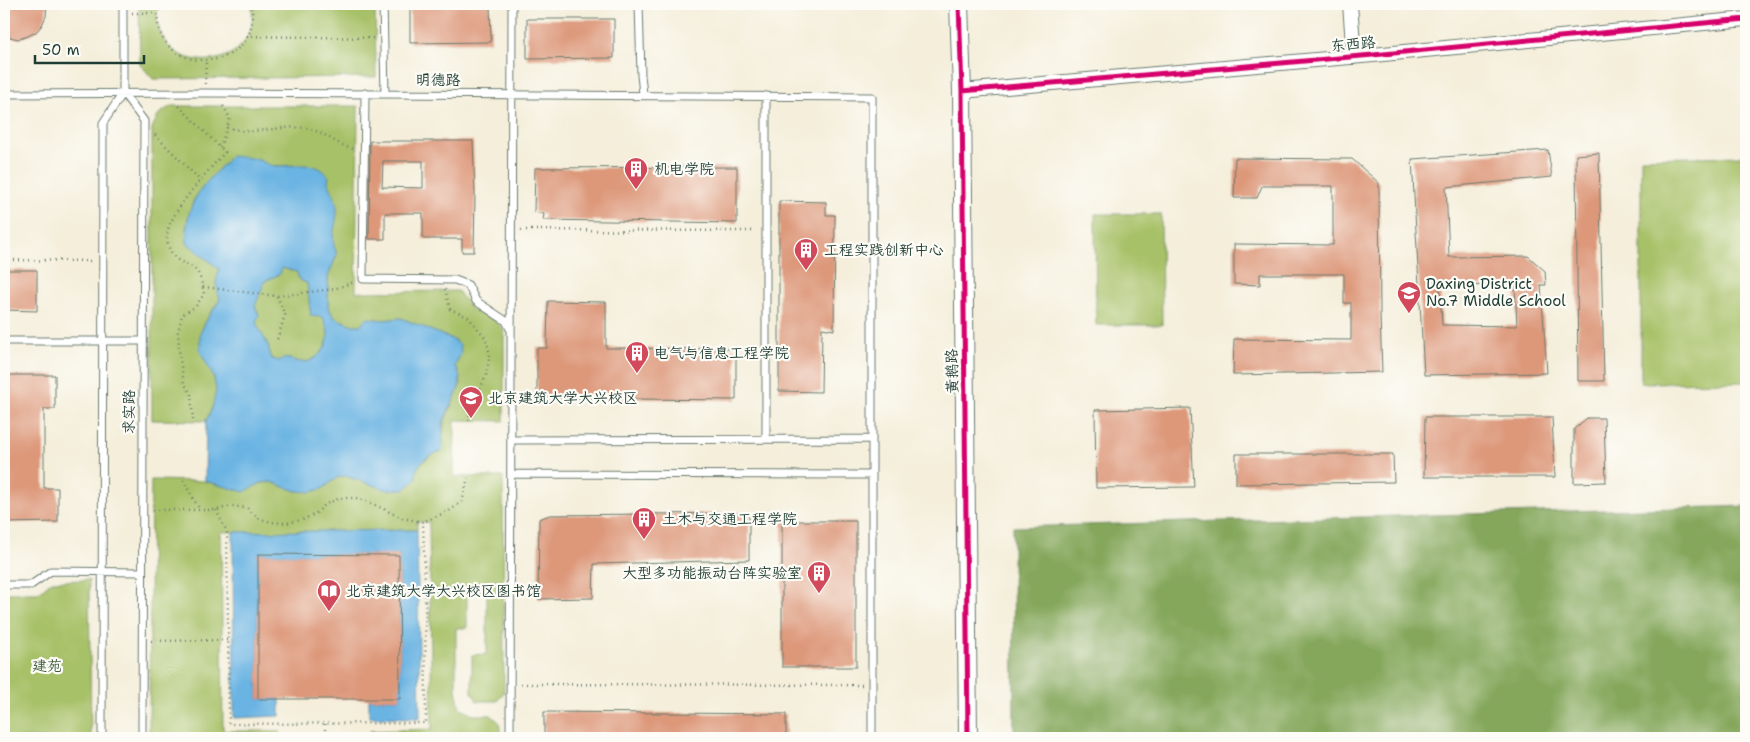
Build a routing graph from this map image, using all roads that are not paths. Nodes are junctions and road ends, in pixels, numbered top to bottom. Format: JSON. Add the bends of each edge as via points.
{"nodes":[{"id":1,"x":123,"y":4,"type":"edge"},
{"id":2,"x":383,"y":4,"type":"edge"},
{"id":3,"x":512,"y":4,"type":"edge"},
{"id":4,"x":639,"y":4,"type":"edge"},
{"id":5,"x":959,"y":4,"type":"edge"},
{"id":6,"x":1350,"y":4,"type":"edge"},
{"id":7,"x":1746,"y":19,"type":"edge"},
{"id":8,"x":1354,"y":57,"type":"junction"},
{"id":9,"x":962,"y":91,"type":"junction"},
{"id":10,"x":123,"y":93,"type":"junction"},
{"id":11,"x":365,"y":93,"type":"junction"},
{"id":12,"x":4,"y":94,"type":"edge"},
{"id":13,"x":385,"y":94,"type":"junction"},
{"id":14,"x":512,"y":94,"type":"junction"},
{"id":15,"x":643,"y":94,"type":"junction"},
{"id":16,"x":766,"y":96,"type":"junction"},
{"id":17,"x":512,"y":332,"type":"junction"},
{"id":18,"x":4,"y":341,"type":"edge"},
{"id":19,"x":103,"y":341,"type":"junction"},
{"id":20,"x":143,"y":341,"type":"junction"},
{"id":21,"x":766,"y":439,"type":"junction"},
{"id":22,"x":872,"y":439,"type":"junction"},
{"id":23,"x":511,"y":440,"type":"junction"},
{"id":24,"x":511,"y":474,"type":"junction"},
{"id":25,"x":872,"y":475,"type":"junction"},
{"id":26,"x":102,"y":571,"type":"junction"},
{"id":27,"x":142,"y":572,"type":"junction"},
{"id":28,"x":4,"y":585,"type":"edge"},
{"id":29,"x":102,"y":738,"type":"edge"},
{"id":30,"x":142,"y":738,"type":"edge"},
{"id":31,"x":510,"y":738,"type":"edge"},
{"id":32,"x":872,"y":738,"type":"edge"},
{"id":33,"x":968,"y":738,"type":"edge"}],
"edges":[{"from":1,"to":10,"type":"lane"},
{"from":2,"to":13,"type":"lane"},
{"from":3,"to":14,"type":"lane"},
{"from":4,"to":15,"type":"lane"},
{"from":5,"to":9,"type":"street","name":"黄鹅路"},
{"from":6,"to":8,"type":"street"},
{"from":7,"to":8,"type":"street","name":"东西路"},
{"from":8,"to":9,"type":"street","name":"东西路"},
{"from":9,"to":33,"type":"street","name":"黄鹅路"},
{"from":10,"to":11,"type":"lane","name":"明德路"},
{"from":10,"to":12,"type":"lane","name":"明德路"},
{"from":10,"to":19,"type":"lane","name":"求实路","via":[[103,123]]},
{"from":10,"to":20,"type":"lane","name":"求实路","via":[[144,121]]},
{"from":11,"to":13,"type":"lane","name":"明德路"},
{"from":11,"to":17,"type":"lane","via":[[363,279],[455,280],[468,285],[476,301],[506,321]]},
{"from":13,"to":14,"type":"lane","name":"明德路"},
{"from":14,"to":15,"type":"lane","name":"明德路"},
{"from":14,"to":17,"type":"lane"},
{"from":15,"to":16,"type":"lane","name":"明德路"},
{"from":16,"to":21,"type":"lane"},
{"from":16,"to":22,"type":"lane","name":"明德路","via":[[872,97]]},
{"from":17,"to":23,"type":"lane"},
{"from":18,"to":19,"type":"lane"},
{"from":19,"to":20,"type":"lane"},
{"from":19,"to":26,"type":"lane","name":"求实路"},
{"from":20,"to":27,"type":"lane","name":"求实路"},
{"from":21,"to":22,"type":"lane"},
{"from":21,"to":23,"type":"lane"},
{"from":22,"to":25,"type":"lane"},
{"from":23,"to":24,"type":"lane"},
{"from":24,"to":25,"type":"lane"},
{"from":24,"to":31,"type":"lane"},
{"from":25,"to":32,"type":"lane"},
{"from":26,"to":27,"type":"lane"},
{"from":26,"to":28,"type":"lane","via":[[51,571],[31,585]]},
{"from":26,"to":29,"type":"lane","name":"求实路"},
{"from":27,"to":30,"type":"lane","name":"求实路"}]}
